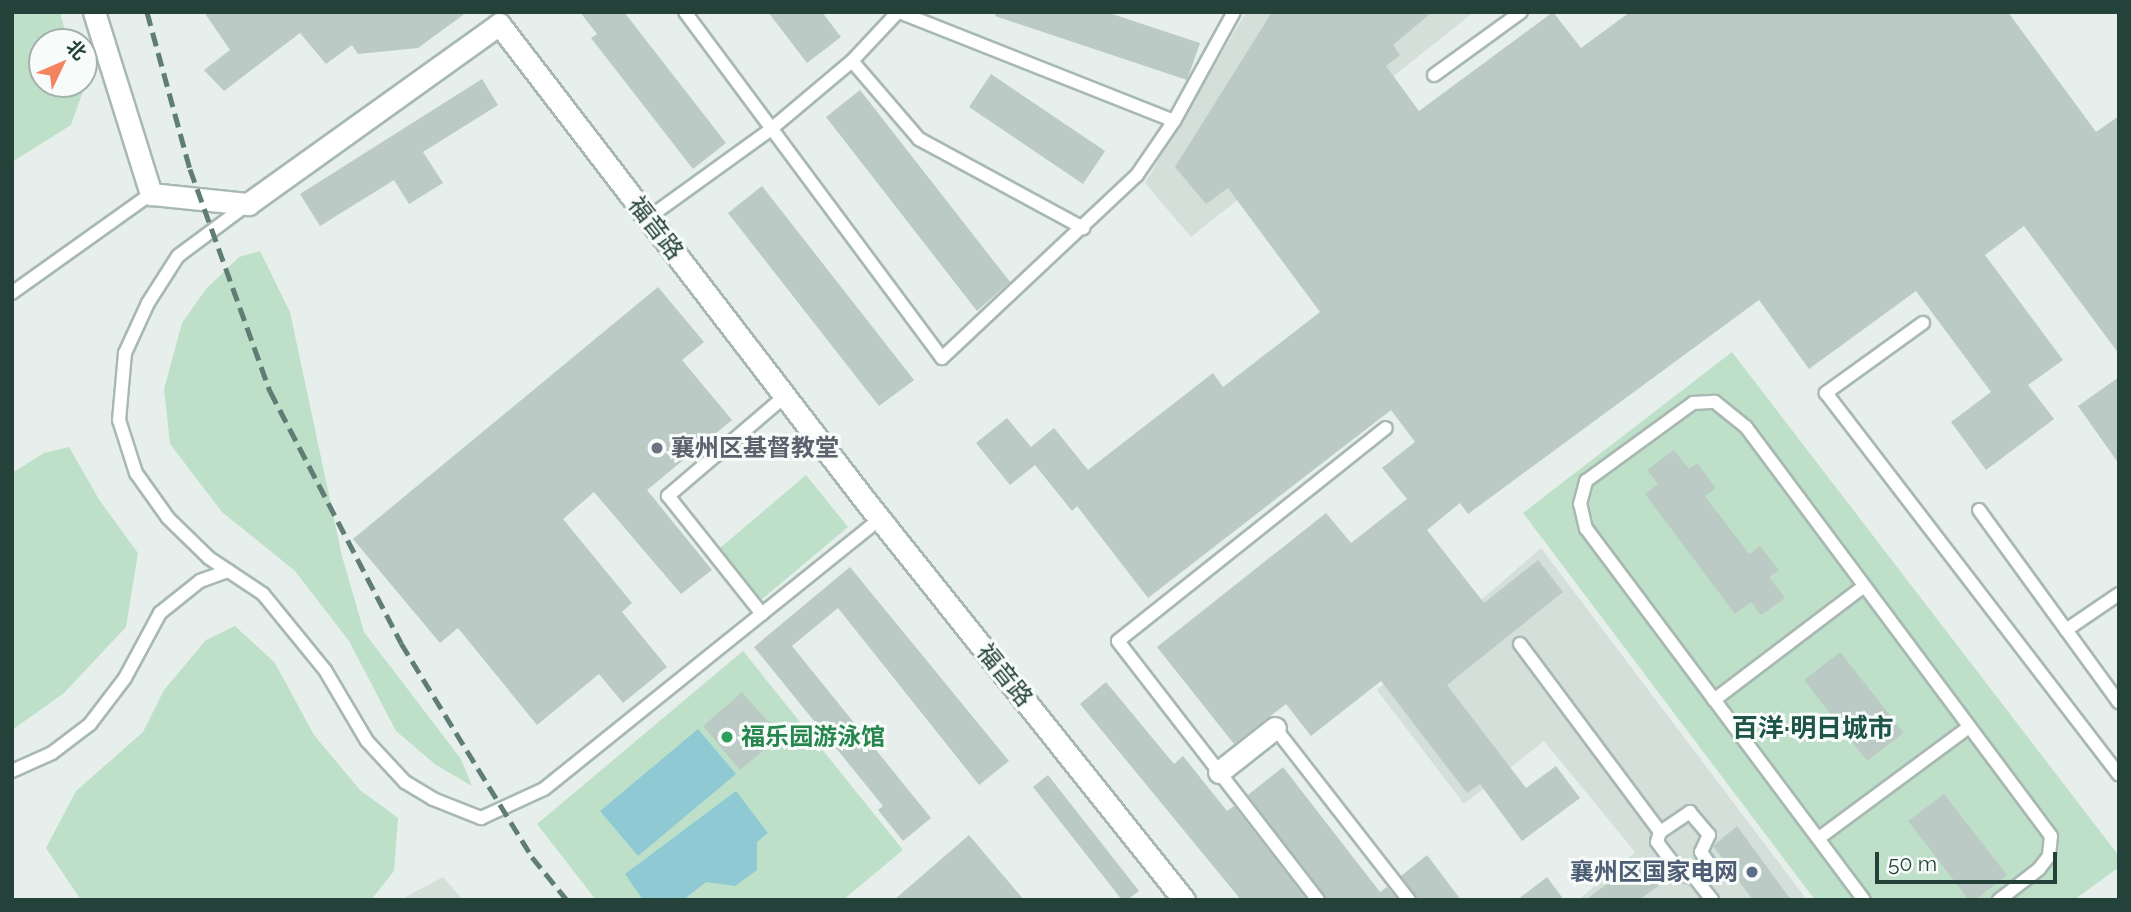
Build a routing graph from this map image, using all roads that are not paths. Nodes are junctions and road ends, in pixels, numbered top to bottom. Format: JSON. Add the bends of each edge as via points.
{"nodes":[{"id":1,"x":94,"y":12,"type":"edge"},
{"id":2,"x":685,"y":12,"type":"edge"},
{"id":3,"x":899,"y":12,"type":"edge"},
{"id":4,"x":1234,"y":12,"type":"edge"},
{"id":5,"x":1521,"y":12,"type":"edge"},
{"id":6,"x":494,"y":18,"type":"edge"},
{"id":7,"x":852,"y":61,"type":"junction"},
{"id":8,"x":1434,"y":75,"type":"dead end"},
{"id":9,"x":1174,"y":121,"type":"junction"},
{"id":10,"x":770,"y":130,"type":"junction"},
{"id":11,"x":151,"y":194,"type":"junction"},
{"id":12,"x":248,"y":204,"type":"junction"},
{"id":13,"x":648,"y":218,"type":"junction"},
{"id":14,"x":1083,"y":228,"type":"junction"},
{"id":15,"x":12,"y":293,"type":"edge"},
{"id":16,"x":1923,"y":323,"type":"dead end"},
{"id":17,"x":785,"y":396,"type":"junction"},
{"id":18,"x":1386,"y":428,"type":"dead end"},
{"id":19,"x":1979,"y":510,"type":"dead end"},
{"id":20,"x":880,"y":519,"type":"junction"},
{"id":21,"x":228,"y":571,"type":"junction"},
{"id":22,"x":1864,"y":586,"type":"junction"},
{"id":23,"x":2119,"y":594,"type":"edge"},
{"id":24,"x":762,"y":614,"type":"junction"},
{"id":25,"x":2066,"y":630,"type":"junction"},
{"id":26,"x":1520,"y":644,"type":"dead end"},
{"id":27,"x":1714,"y":700,"type":"junction"},
{"id":28,"x":2119,"y":703,"type":"edge"},
{"id":29,"x":1969,"y":727,"type":"junction"},
{"id":30,"x":1275,"y":728,"type":"joint"},
{"id":31,"x":12,"y":771,"type":"edge"},
{"id":32,"x":1219,"y":772,"type":"junction"},
{"id":33,"x":2119,"y":775,"type":"edge"},
{"id":34,"x":1660,"y":832,"type":"junction"},
{"id":35,"x":1819,"y":838,"type":"junction"},
{"id":36,"x":1695,"y":878,"type":"junction"},
{"id":37,"x":1184,"y":900,"type":"edge"},
{"id":38,"x":1318,"y":900,"type":"edge"},
{"id":39,"x":1409,"y":900,"type":"edge"},
{"id":40,"x":1712,"y":900,"type":"edge"},
{"id":41,"x":1864,"y":900,"type":"edge"},
{"id":42,"x":1999,"y":900,"type":"edge"}],
"edges":[{"from":1,"to":11,"type":"street"},
{"from":2,"to":10,"type":"lane"},
{"from":3,"to":7,"type":"lane"},
{"from":3,"to":9,"type":"lane"},
{"from":4,"to":9,"type":"lane"},
{"from":5,"to":8,"type":"lane"},
{"from":6,"to":12,"type":"street","name":"福音路"},
{"from":6,"to":13,"type":"street","name":"福音路"},
{"from":7,"to":10,"type":"lane"},
{"from":7,"to":14,"type":"lane","via":[[919,139]]},
{"from":9,"to":14,"type":"lane","via":[[1137,175]]},
{"from":10,"to":13,"type":"lane"},
{"from":10,"to":14,"type":"lane","via":[[942,358]]},
{"from":11,"to":12,"type":"street"},
{"from":11,"to":15,"type":"lane"},
{"from":12,"to":21,"type":"lane","via":[[178,256],[148,303],[125,354],[119,420],[136,473],[160,507]]},
{"from":13,"to":17,"type":"street","name":"福音路"},
{"from":16,"to":33,"type":"lane","via":[[1826,393]]},
{"from":17,"to":20,"type":"street","name":"福音路"},
{"from":17,"to":24,"type":"lane","via":[[668,496]]},
{"from":18,"to":32,"type":"lane","via":[[1118,641]]},
{"from":19,"to":25,"type":"lane"},
{"from":20,"to":24,"type":"lane"},
{"from":20,"to":37,"type":"street","name":"福音路"},
{"from":21,"to":24,"type":"lane","via":[[263,594],[291,625],[325,670],[367,741],[405,782],[481,818],[544,789]]},
{"from":21,"to":31,"type":"lane","via":[[200,581],[160,613],[125,678],[90,724],[52,753]]},
{"from":22,"to":27,"type":"lane"},
{"from":22,"to":27,"type":"lane","via":[[1746,427],[1715,402],[1693,402],[1586,481],[1580,504],[1586,529]]},
{"from":22,"to":29,"type":"lane"},
{"from":23,"to":25,"type":"lane"},
{"from":25,"to":28,"type":"lane"},
{"from":26,"to":34,"type":"lane"},
{"from":27,"to":35,"type":"lane"},
{"from":29,"to":35,"type":"lane"},
{"from":29,"to":42,"type":"lane","via":[[2051,836],[2049,856],[2039,869]]},
{"from":30,"to":32,"type":"street"},
{"from":30,"to":39,"type":"lane"},
{"from":32,"to":38,"type":"lane"},
{"from":34,"to":36,"type":"lane","via":[[1657,842],[1681,874]]},
{"from":34,"to":36,"type":"lane","via":[[1690,812],[1701,822],[1709,835],[1701,852],[1712,866]]},
{"from":35,"to":41,"type":"lane"},
{"from":36,"to":40,"type":"lane"}]}
